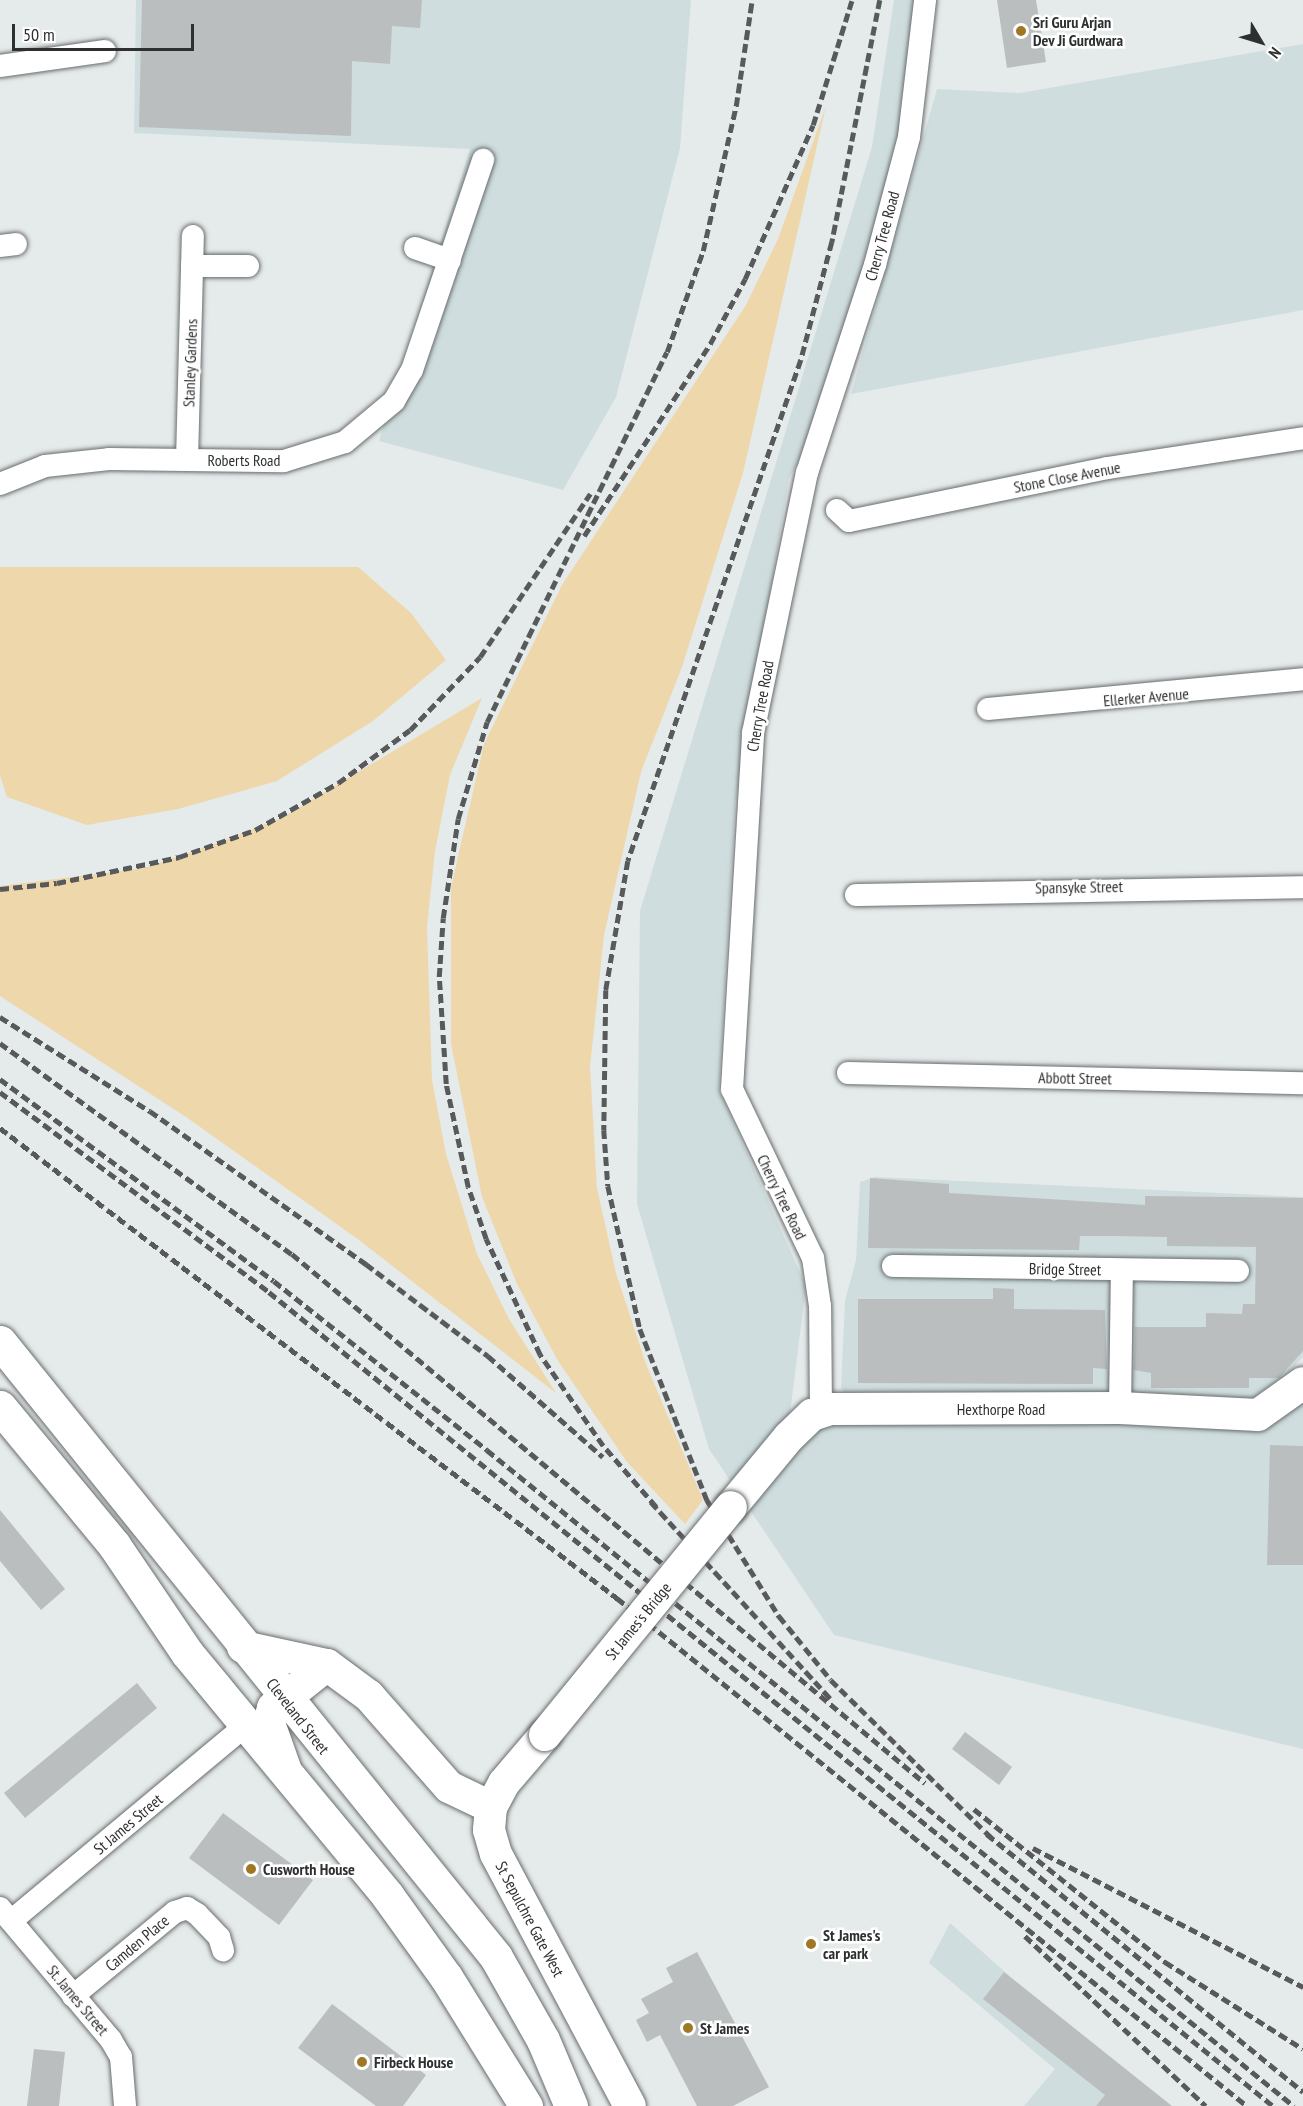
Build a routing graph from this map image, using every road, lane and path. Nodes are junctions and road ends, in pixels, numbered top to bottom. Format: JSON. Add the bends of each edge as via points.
{"nodes":[{"id":1,"x":926,"y":0,"type":"edge"},
{"id":2,"x":105,"y":51,"type":"dead end"},
{"id":3,"x":0,"y":66,"type":"edge"},
{"id":4,"x":483,"y":160,"type":"dead end"},
{"id":5,"x":193,"y":236,"type":"dead end"},
{"id":6,"x":415,"y":248,"type":"dead end"},
{"id":7,"x":450,"y":260,"type":"junction"},
{"id":8,"x":192,"y":266,"type":"junction"},
{"id":9,"x":248,"y":267,"type":"dead end"},
{"id":10,"x":1303,"y":438,"type":"edge"},
{"id":11,"x":187,"y":460,"type":"junction"},
{"id":12,"x":0,"y":484,"type":"edge"},
{"id":13,"x":837,"y":510,"type":"dead end"},
{"id":14,"x":1303,"y":679,"type":"edge"},
{"id":15,"x":988,"y":709,"type":"dead end"},
{"id":16,"x":1303,"y":887,"type":"edge"},
{"id":17,"x":856,"y":895,"type":"dead end"},
{"id":18,"x":848,"y":1073,"type":"dead end"},
{"id":19,"x":1303,"y":1083,"type":"edge"},
{"id":20,"x":893,"y":1266,"type":"dead end"},
{"id":21,"x":1122,"y":1270,"type":"junction"},
{"id":22,"x":1238,"y":1271,"type":"dead end"},
{"id":23,"x":0,"y":1342,"type":"edge"},
{"id":24,"x":1302,"y":1388,"type":"edge"},
{"id":25,"x":0,"y":1407,"type":"edge"},
{"id":26,"x":1120,"y":1408,"type":"junction"},
{"id":27,"x":821,"y":1412,"type":"junction"},
{"id":28,"x":243,"y":1647,"type":"junction"},
{"id":29,"x":327,"y":1665,"type":"junction"},
{"id":30,"x":285,"y":1698,"type":"junction"},
{"id":31,"x":245,"y":1726,"type":"junction"},
{"id":32,"x":287,"y":1774,"type":"junction"},
{"id":33,"x":491,"y":1807,"type":"junction"},
{"id":34,"x":5,"y":1915,"type":"edge"},
{"id":35,"x":223,"y":1950,"type":"dead end"},
{"id":36,"x":73,"y":1996,"type":"junction"},
{"id":37,"x":125,"y":2106,"type":"edge"},
{"id":38,"x":526,"y":2106,"type":"edge"},
{"id":39,"x":571,"y":2106,"type":"edge"},
{"id":40,"x":630,"y":2106,"type":"edge"}],
"edges":[{"from":1,"to":27,"type":"street","name":"Cherry Tree Road","via":[[909,137],[875,265],[807,473],[753,733],[732,1089],[813,1258],[820,1306]]},
{"from":2,"to":3,"type":"street"},
{"from":4,"to":7,"type":"street","name":"Roberts Road"},
{"from":5,"to":8,"type":"street","name":"Stanley Gardens"},
{"from":6,"to":7,"type":"street"},
{"from":7,"to":11,"type":"street","name":"Roberts Road","via":[[412,370],[394,400],[370,424],[345,442],[284,461]]},
{"from":8,"to":9,"type":"street"},
{"from":8,"to":11,"type":"street","name":"Stanley Gardens"},
{"from":10,"to":13,"type":"street","name":"Stone Close Avenue","via":[[1108,468],[849,521]]},
{"from":11,"to":12,"type":"street","name":"Roberts Road","via":[[45,466]]},
{"from":14,"to":15,"type":"street","name":"Ellerker Avenue"},
{"from":16,"to":17,"type":"street","name":"Spansyke Street","via":[[1066,887]]},
{"from":18,"to":19,"type":"street","name":"Abbott Street"},
{"from":20,"to":21,"type":"street","name":"Bridge Street"},
{"from":21,"to":22,"type":"street","name":"Bridge Street"},
{"from":21,"to":26,"type":"street"},
{"from":23,"to":28,"type":"highway","name":"Cleveland Street","via":[[102,1464]]},
{"from":24,"to":26,"type":"street","name":"Hexthorpe Road","via":[[1258,1415]]},
{"from":25,"to":31,"type":"highway","via":[[114,1545],[187,1653]]},
{"from":26,"to":27,"type":"street","name":"Hexthorpe Road"},
{"from":27,"to":33,"type":"street","name":"St James's Bridge","bridge":true,"via":[[789,1437],[545,1735]]},
{"from":28,"to":29,"type":"street"},
{"from":28,"to":30,"type":"highway","name":"Cleveland Street"},
{"from":29,"to":30,"type":"street"},
{"from":29,"to":33,"type":"street","via":[[369,1696],[449,1787]]},
{"from":30,"to":32,"type":"street","via":[[273,1708],[269,1723]]},
{"from":30,"to":39,"type":"highway","name":"Cleveland Street","via":[[496,1957],[543,2040]]},
{"from":31,"to":32,"type":"highway"},
{"from":31,"to":34,"type":"street","name":"St James Street"},
{"from":32,"to":38,"type":"highway","via":[[446,1977]]},
{"from":33,"to":40,"type":"street","name":"St Sepulchre Gate West","via":[[489,1830],[496,1854]]},
{"from":34,"to":36,"type":"street","name":"St. James Street"},
{"from":35,"to":36,"type":"street","name":"Camden Place","via":[[219,1937],[187,1908],[175,1912]]},
{"from":36,"to":37,"type":"street","name":"St. James Street","via":[[121,2057]]}]}
